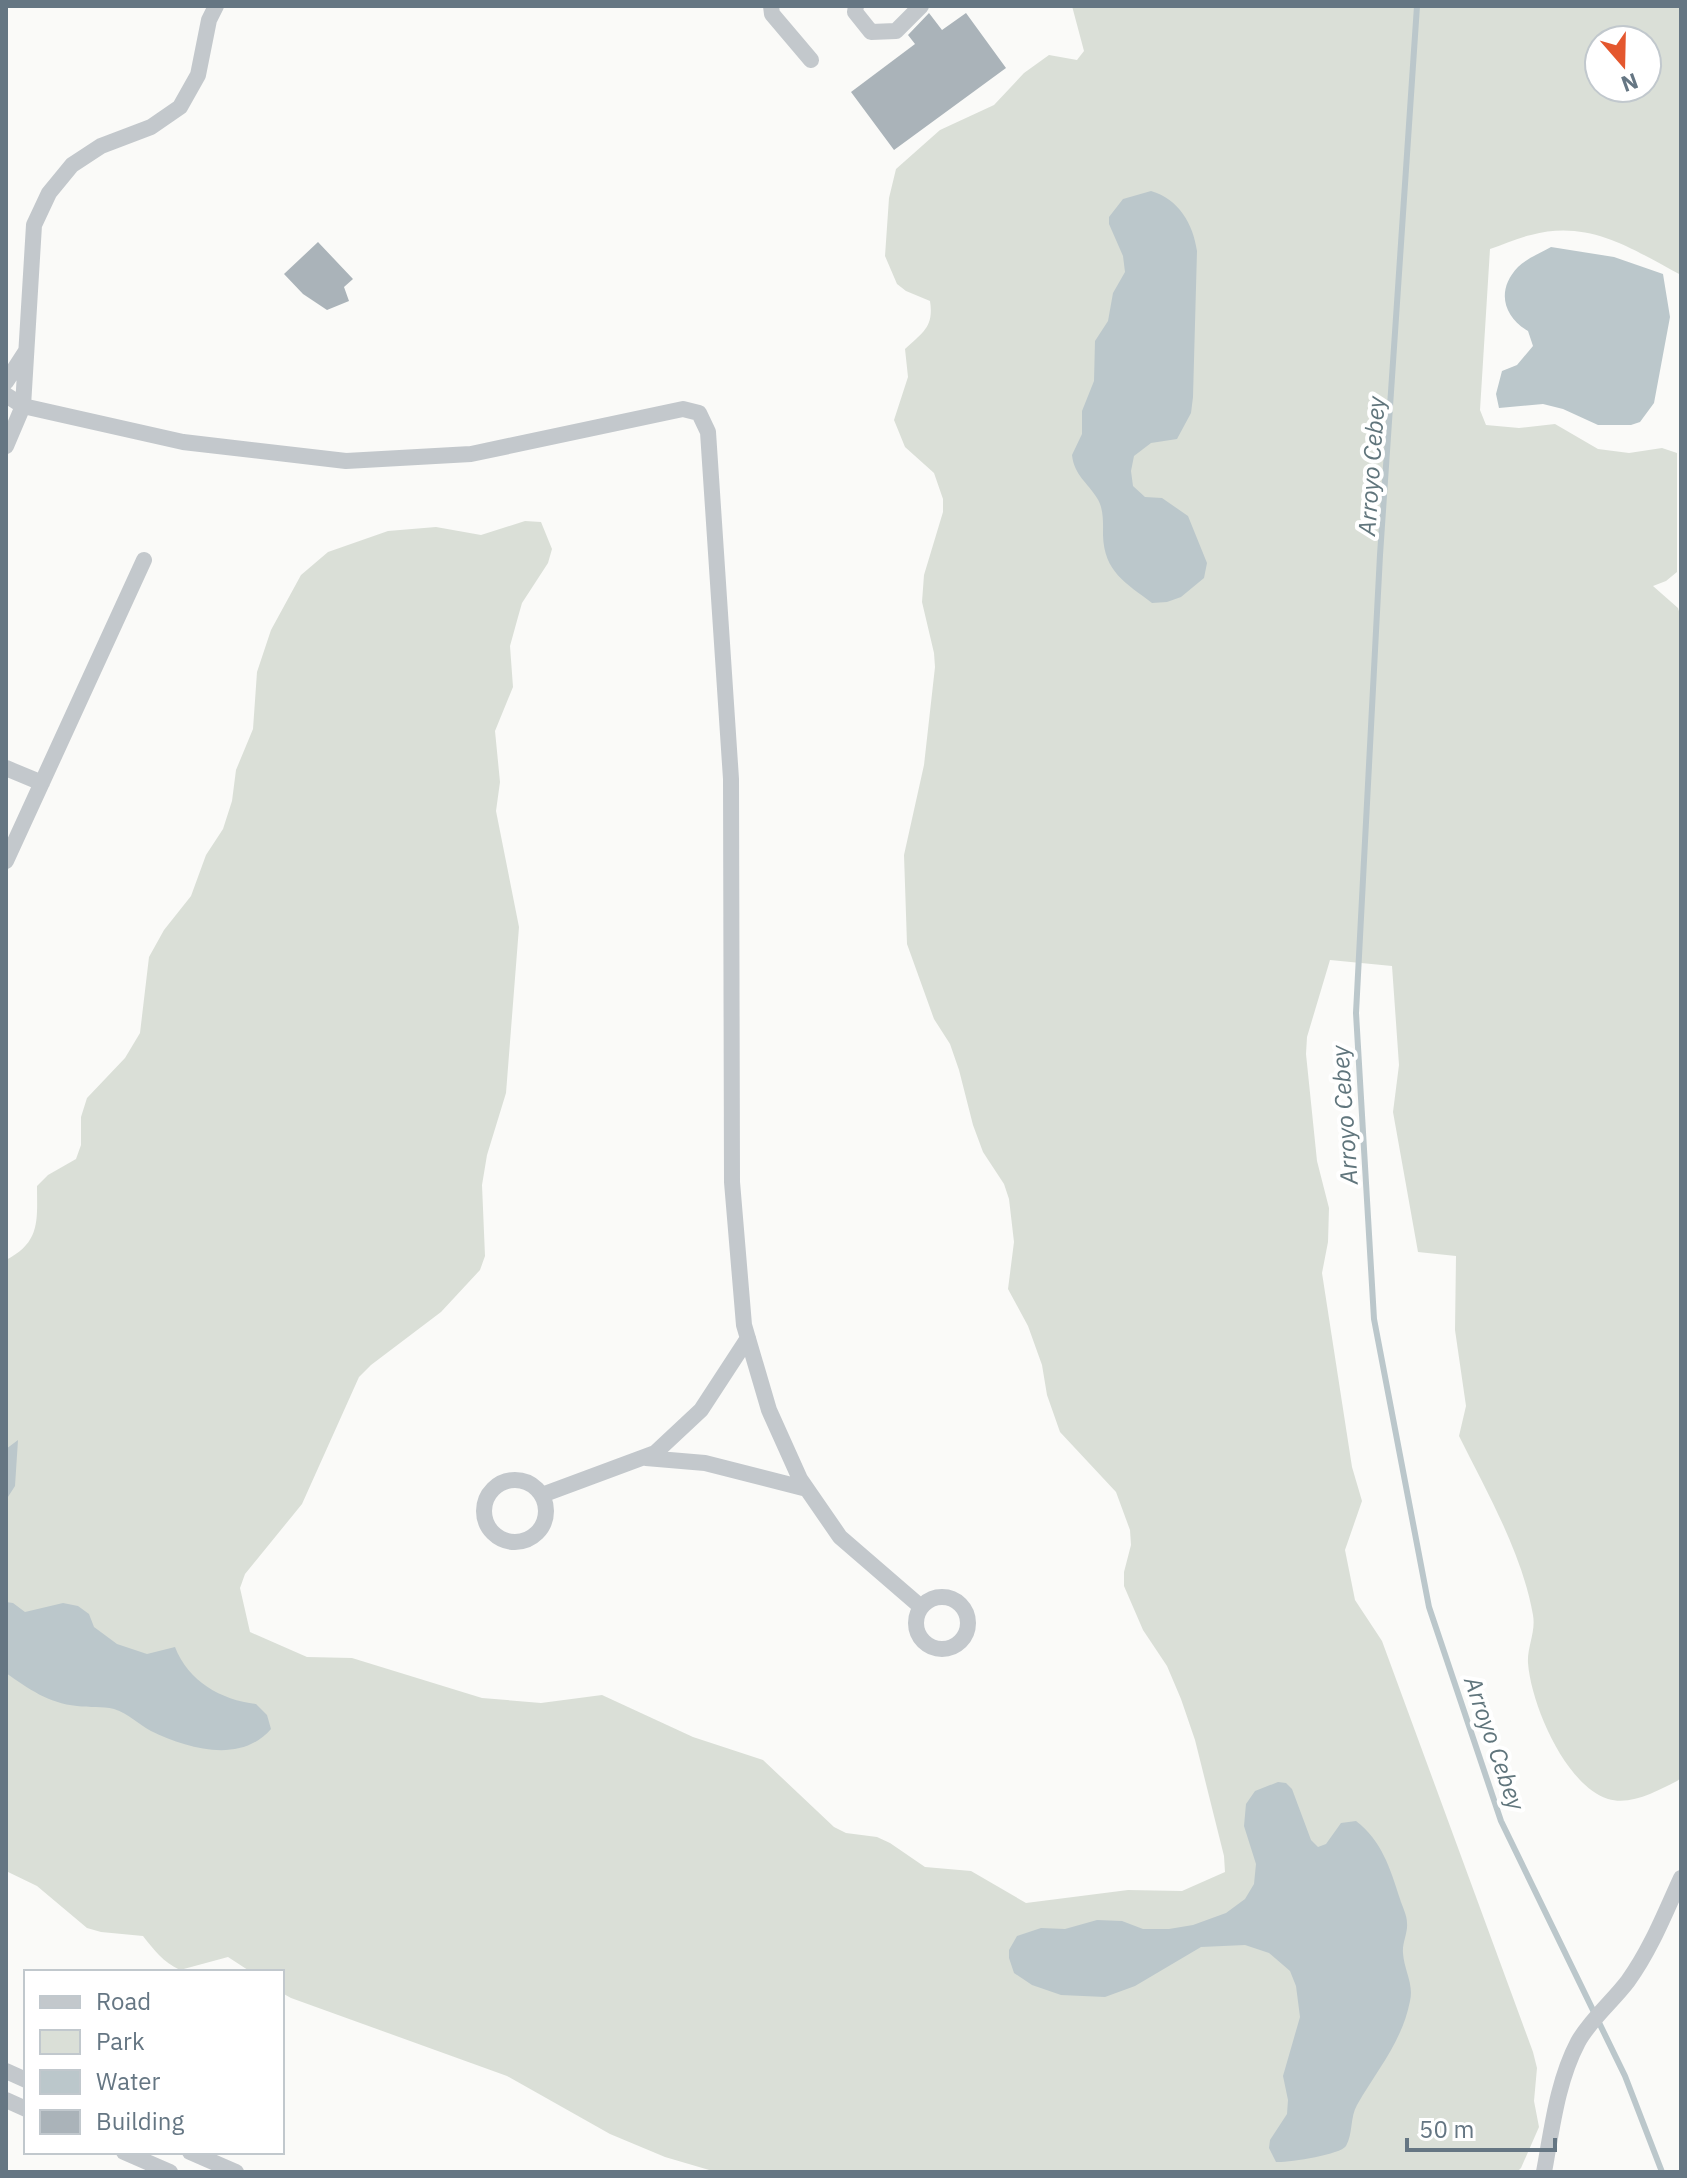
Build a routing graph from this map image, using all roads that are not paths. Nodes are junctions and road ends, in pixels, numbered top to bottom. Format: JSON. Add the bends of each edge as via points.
{"nodes":[{"id":1,"x":216,"y":6,"type":"edge"},
{"id":2,"x":771,"y":6,"type":"edge"},
{"id":3,"x":856,"y":6,"type":"edge"},
{"id":4,"x":921,"y":6,"type":"edge"},
{"id":5,"x":811,"y":60,"type":"dead end"},
{"id":6,"x":27,"y":350,"type":"junction"},
{"id":7,"x":6,"y":382,"type":"edge"},
{"id":8,"x":6,"y":395,"type":"edge"},
{"id":9,"x":23,"y":406,"type":"junction"},
{"id":10,"x":6,"y":446,"type":"edge"},
{"id":11,"x":144,"y":560,"type":"dead end"},
{"id":12,"x":6,"y":768,"type":"edge"},
{"id":13,"x":42,"y":783,"type":"junction"},
{"id":14,"x":6,"y":861,"type":"edge"},
{"id":15,"x":748,"y":1338,"type":"junction"},
{"id":16,"x":644,"y":1457,"type":"junction"},
{"id":17,"x":807,"y":1489,"type":"junction"},
{"id":18,"x":542,"y":1495,"type":"dead end"},
{"id":19,"x":921,"y":1607,"type":"dead end"},
{"id":20,"x":1681,"y":1878,"type":"edge"},
{"id":21,"x":129,"y":2154,"type":"edge"},
{"id":22,"x":195,"y":2154,"type":"edge"},
{"id":23,"x":170,"y":2172,"type":"edge"},
{"id":24,"x":236,"y":2172,"type":"edge"},
{"id":25,"x":1544,"y":2172,"type":"edge"}],
"edges":[{"from":1,"to":6,"type":"street","via":[[198,75],[180,107],[72,165],[49,193],[34,225]]},
{"from":2,"to":5,"type":"street"},
{"from":3,"to":4,"type":"street","via":[[871,32],[896,31]]},
{"from":6,"to":7,"type":"street"},
{"from":6,"to":9,"type":"street"},
{"from":8,"to":9,"type":"street"},
{"from":9,"to":10,"type":"street"},
{"from":9,"to":15,"type":"street","via":[[183,442],[346,461],[471,454],[683,409],[699,413],[708,432],[731,779],[732,1182]]},
{"from":11,"to":13,"type":"street"},
{"from":12,"to":13,"type":"street"},
{"from":13,"to":14,"type":"street"},
{"from":15,"to":16,"type":"street","via":[[701,1410]]},
{"from":15,"to":17,"type":"street","via":[[769,1410]]},
{"from":16,"to":17,"type":"street","via":[[705,1463]]},
{"from":16,"to":18,"type":"street"},
{"from":17,"to":19,"type":"street","via":[[840,1537]]},
{"from":20,"to":25,"type":"street","via":[[1648,1950],[1579,2039],[1557,2103]]},
{"from":21,"to":23,"type":"street"},
{"from":22,"to":24,"type":"street"}]}
